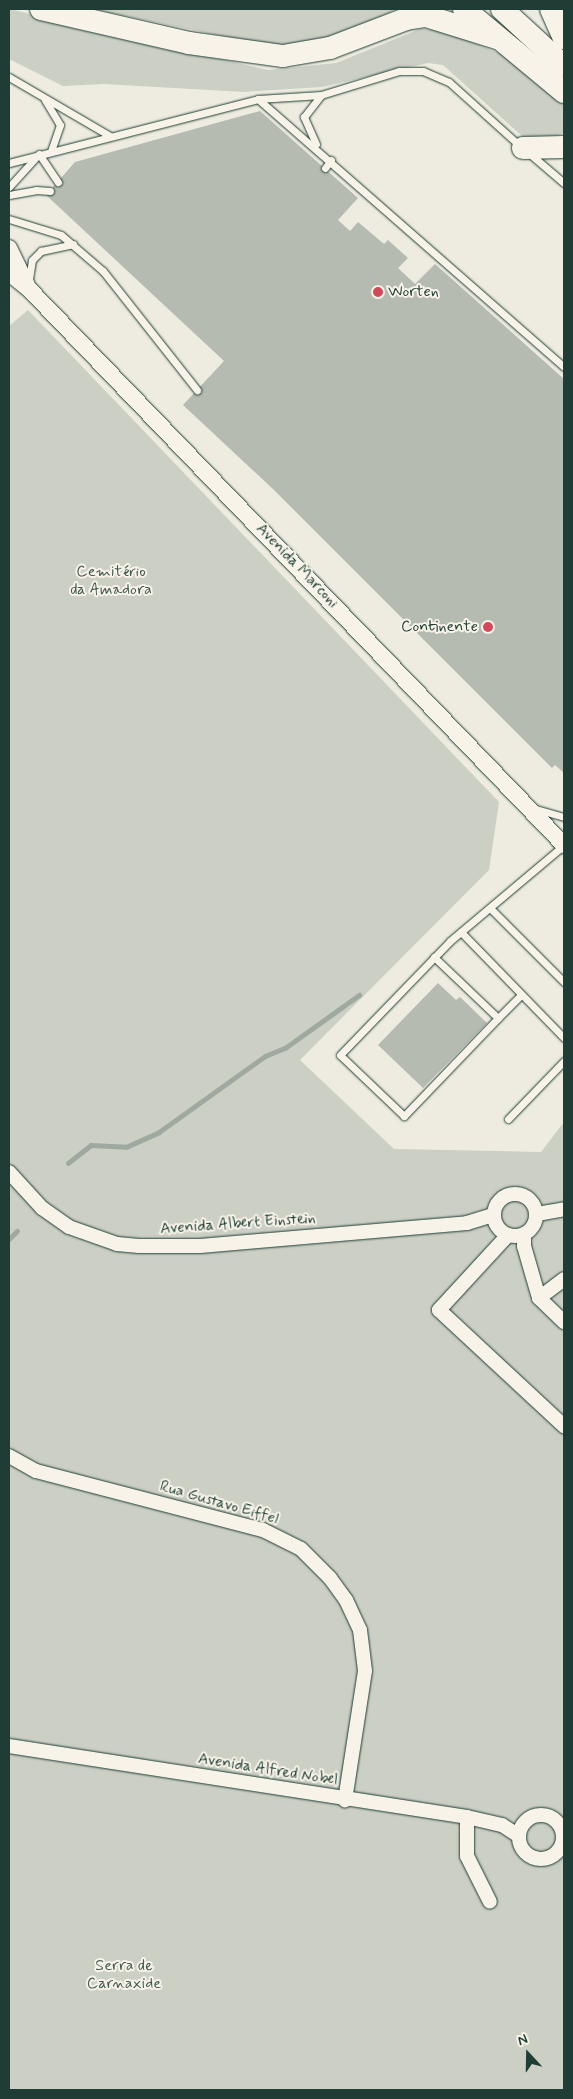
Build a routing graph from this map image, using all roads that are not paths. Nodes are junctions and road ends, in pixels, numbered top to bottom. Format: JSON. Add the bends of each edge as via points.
{"nodes":[{"id":1,"x":41,"y":9,"type":"edge"},
{"id":2,"x":464,"y":9,"type":"edge"},
{"id":3,"x":502,"y":9,"type":"edge"},
{"id":4,"x":551,"y":9,"type":"edge"},
{"id":5,"x":497,"y":38,"type":"junction"},
{"id":6,"x":564,"y":38,"type":"edge"},
{"id":7,"x":564,"y":66,"type":"edge"},
{"id":8,"x":9,"y":77,"type":"edge"},
{"id":9,"x":564,"y":92,"type":"edge"},
{"id":10,"x":321,"y":95,"type":"junction"},
{"id":11,"x":43,"y":97,"type":"junction"},
{"id":12,"x":258,"y":99,"type":"junction"},
{"id":13,"x":110,"y":136,"type":"junction"},
{"id":14,"x":316,"y":147,"type":"junction"},
{"id":15,"x":564,"y":147,"type":"edge"},
{"id":16,"x":523,"y":148,"type":"junction"},
{"id":17,"x":51,"y":151,"type":"junction"},
{"id":18,"x":39,"y":154,"type":"junction"},
{"id":19,"x":331,"y":160,"type":"junction"},
{"id":20,"x":9,"y":163,"type":"edge"},
{"id":21,"x":324,"y":168,"type":"dead end"},
{"id":22,"x":58,"y":182,"type":"dead end"},
{"id":23,"x":564,"y":183,"type":"edge"},
{"id":24,"x":9,"y":187,"type":"edge"},
{"id":25,"x":50,"y":192,"type":"dead end"},
{"id":26,"x":9,"y":195,"type":"edge"},
{"id":27,"x":9,"y":219,"type":"edge"},
{"id":28,"x":72,"y":244,"type":"junction"},
{"id":29,"x":9,"y":248,"type":"edge"},
{"id":30,"x":9,"y":273,"type":"edge"},
{"id":31,"x":30,"y":289,"type":"junction"},
{"id":32,"x":564,"y":367,"type":"edge"},
{"id":33,"x":197,"y":390,"type":"dead end"},
{"id":34,"x":527,"y":805,"type":"junction"},
{"id":35,"x":564,"y":817,"type":"edge"},
{"id":36,"x":564,"y":844,"type":"edge"},
{"id":37,"x":490,"y":908,"type":"junction"},
{"id":38,"x":461,"y":932,"type":"junction"},
{"id":39,"x":434,"y":958,"type":"junction"},
{"id":40,"x":564,"y":982,"type":"edge"},
{"id":41,"x":520,"y":996,"type":"junction"},
{"id":42,"x":498,"y":1018,"type":"junction"},
{"id":43,"x":564,"y":1038,"type":"edge"},
{"id":44,"x":564,"y":1061,"type":"edge"},
{"id":45,"x":508,"y":1120,"type":"dead end"},
{"id":46,"x":9,"y":1172,"type":"edge"},
{"id":47,"x":564,"y":1209,"type":"edge"},
{"id":48,"x":537,"y":1214,"type":"junction"},
{"id":49,"x":494,"y":1215,"type":"junction"},
{"id":50,"x":524,"y":1234,"type":"junction"},
{"id":51,"x":508,"y":1235,"type":"junction"},
{"id":52,"x":564,"y":1279,"type":"edge"},
{"id":53,"x":540,"y":1298,"type":"junction"},
{"id":54,"x":564,"y":1322,"type":"edge"},
{"id":55,"x":564,"y":1426,"type":"edge"},
{"id":56,"x":9,"y":1456,"type":"edge"},
{"id":57,"x":9,"y":1746,"type":"edge"},
{"id":58,"x":345,"y":1800,"type":"junction"},
{"id":59,"x":467,"y":1816,"type":"junction"},
{"id":60,"x":519,"y":1836,"type":"dead end"},
{"id":61,"x":490,"y":1902,"type":"dead end"}],
"edges":[{"from":1,"to":5,"type":"highway","via":[[190,43],[283,56],[338,46],[406,19],[426,16]]},
{"from":2,"to":5,"type":"highway"},
{"from":3,"to":7,"type":"highway"},
{"from":4,"to":6,"type":"highway"},
{"from":5,"to":9,"type":"highway"},
{"from":8,"to":11,"type":"lane"},
{"from":10,"to":12,"type":"lane"},
{"from":10,"to":14,"type":"lane","via":[[304,116]]},
{"from":10,"to":16,"type":"lane","via":[[399,71],[424,71],[449,82]]},
{"from":11,"to":13,"type":"lane"},
{"from":11,"to":17,"type":"lane","via":[[60,125],[60,134]]},
{"from":12,"to":13,"type":"lane"},
{"from":12,"to":14,"type":"lane"},
{"from":13,"to":17,"type":"lane"},
{"from":14,"to":19,"type":"lane"},
{"from":15,"to":16,"type":"highway"},
{"from":16,"to":23,"type":"lane"},
{"from":17,"to":18,"type":"lane"},
{"from":18,"to":20,"type":"lane"},
{"from":18,"to":22,"type":"lane"},
{"from":18,"to":24,"type":"lane"},
{"from":19,"to":21,"type":"lane"},
{"from":19,"to":32,"type":"lane"},
{"from":25,"to":26,"type":"lane","via":[[36,190]]},
{"from":27,"to":28,"type":"lane","via":[[46,229]]},
{"from":28,"to":31,"type":"lane","via":[[53,246],[32,260]]},
{"from":28,"to":33,"type":"lane","via":[[122,293]]},
{"from":29,"to":31,"type":"street","name":"Avenida Marconi"},
{"from":30,"to":31,"type":"street","name":"Avenida Marconi"},
{"from":31,"to":34,"type":"street","name":"Avenida Marconi"},
{"from":34,"to":35,"type":"lane"},
{"from":34,"to":36,"type":"street","name":"Avenida Marconi"},
{"from":36,"to":37,"type":"lane"},
{"from":37,"to":38,"type":"lane"},
{"from":37,"to":40,"type":"lane"},
{"from":38,"to":39,"type":"lane"},
{"from":38,"to":41,"type":"lane"},
{"from":39,"to":42,"type":"lane"},
{"from":39,"to":42,"type":"lane","via":[[340,1056],[404,1116]]},
{"from":41,"to":42,"type":"lane"},
{"from":41,"to":43,"type":"lane"},
{"from":44,"to":45,"type":"lane"},
{"from":46,"to":49,"type":"street","name":"Avenida Albert Einstein","via":[[42,1208],[69,1227],[117,1244],[139,1246],[200,1246],[467,1223]]},
{"from":47,"to":48,"type":"street"},
{"from":48,"to":49,"type":"street","via":[[533,1202],[515,1193],[498,1202]]},
{"from":48,"to":50,"type":"street","via":[[534,1226]]},
{"from":49,"to":51,"type":"street","via":[[498,1227]]},
{"from":50,"to":51,"type":"street"},
{"from":50,"to":53,"type":"street"},
{"from":51,"to":55,"type":"street","via":[[439,1310]]},
{"from":52,"to":53,"type":"street"},
{"from":53,"to":54,"type":"street"},
{"from":56,"to":58,"type":"street","name":"Rua Gustavo Eiffel","via":[[36,1471],[263,1530],[301,1549],[330,1578],[346,1600],[360,1630],[365,1671]]},
{"from":57,"to":58,"type":"street","name":"Avenida Alfred Nobel"},
{"from":58,"to":59,"type":"street","name":"Avenida Alfred Nobel"},
{"from":59,"to":60,"type":"street","name":"Avenida Alfred Nobel","via":[[502,1825]]},
{"from":59,"to":61,"type":"street","via":[[467,1856]]}]}
